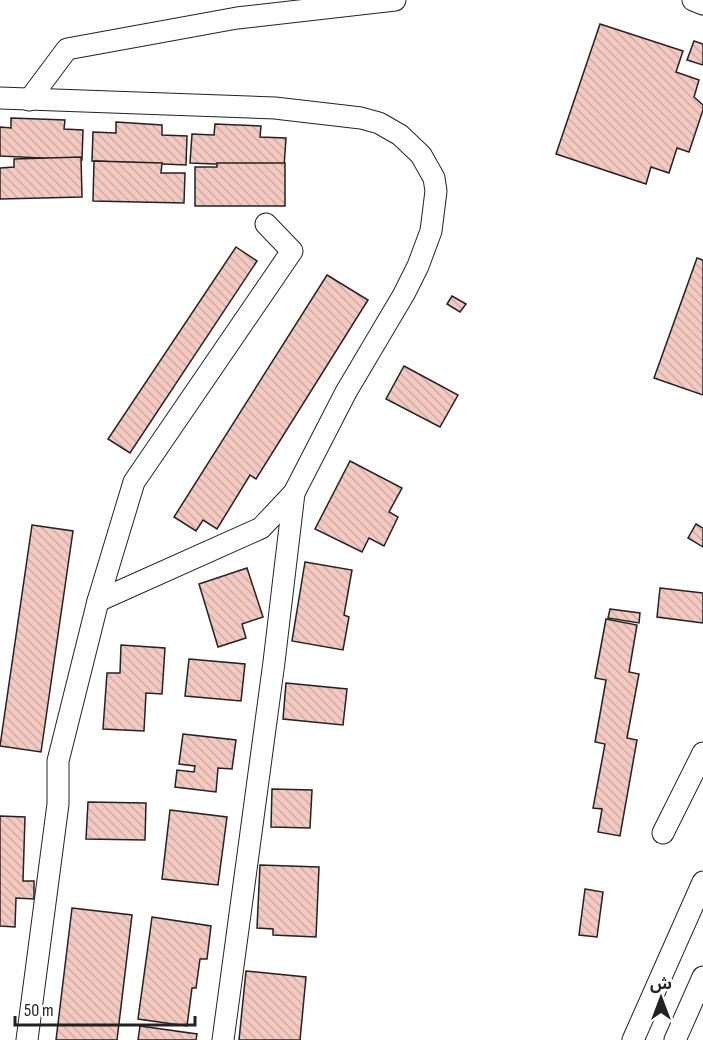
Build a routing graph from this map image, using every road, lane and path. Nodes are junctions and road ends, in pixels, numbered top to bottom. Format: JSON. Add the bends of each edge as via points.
{"nodes":[{"id":1,"x":395,"y":0,"type":"edge"},
{"id":2,"x":693,"y":0,"type":"edge"},
{"id":3,"x":703,"y":4,"type":"edge"},
{"id":4,"x":0,"y":98,"type":"edge"},
{"id":5,"x":29,"y":100,"type":"junction"},
{"id":6,"x":266,"y":224,"type":"dead end"},
{"id":7,"x":294,"y":493,"type":"junction"},
{"id":8,"x":98,"y":601,"type":"junction"},
{"id":9,"x":703,"y":753,"type":"edge"},
{"id":10,"x":663,"y":833,"type":"dead end"},
{"id":11,"x":703,"y":882,"type":"edge"},
{"id":12,"x":703,"y":976,"type":"edge"},
{"id":13,"x":27,"y":1040,"type":"edge"},
{"id":14,"x":224,"y":1040,"type":"edge"},
{"id":15,"x":633,"y":1040,"type":"edge"},
{"id":16,"x":675,"y":1040,"type":"edge"}],
"edges":[{"from":1,"to":5,"type":"street","via":[[237,18],[67,49]]},
{"from":2,"to":3,"type":"street"},
{"from":4,"to":5,"type":"street"},
{"from":5,"to":7,"type":"street","via":[[275,108],[361,118],[400,135],[429,166],[435,202],[431,231],[418,266]]},
{"from":6,"to":8,"type":"street","via":[[292,251],[134,482]]},
{"from":7,"to":8,"type":"street","via":[[261,528]]},
{"from":7,"to":14,"type":"street"},
{"from":8,"to":13,"type":"street","via":[[58,761],[58,804]]},
{"from":9,"to":10,"type":"street"},
{"from":11,"to":15,"type":"street"},
{"from":12,"to":16,"type":"street"}]}
